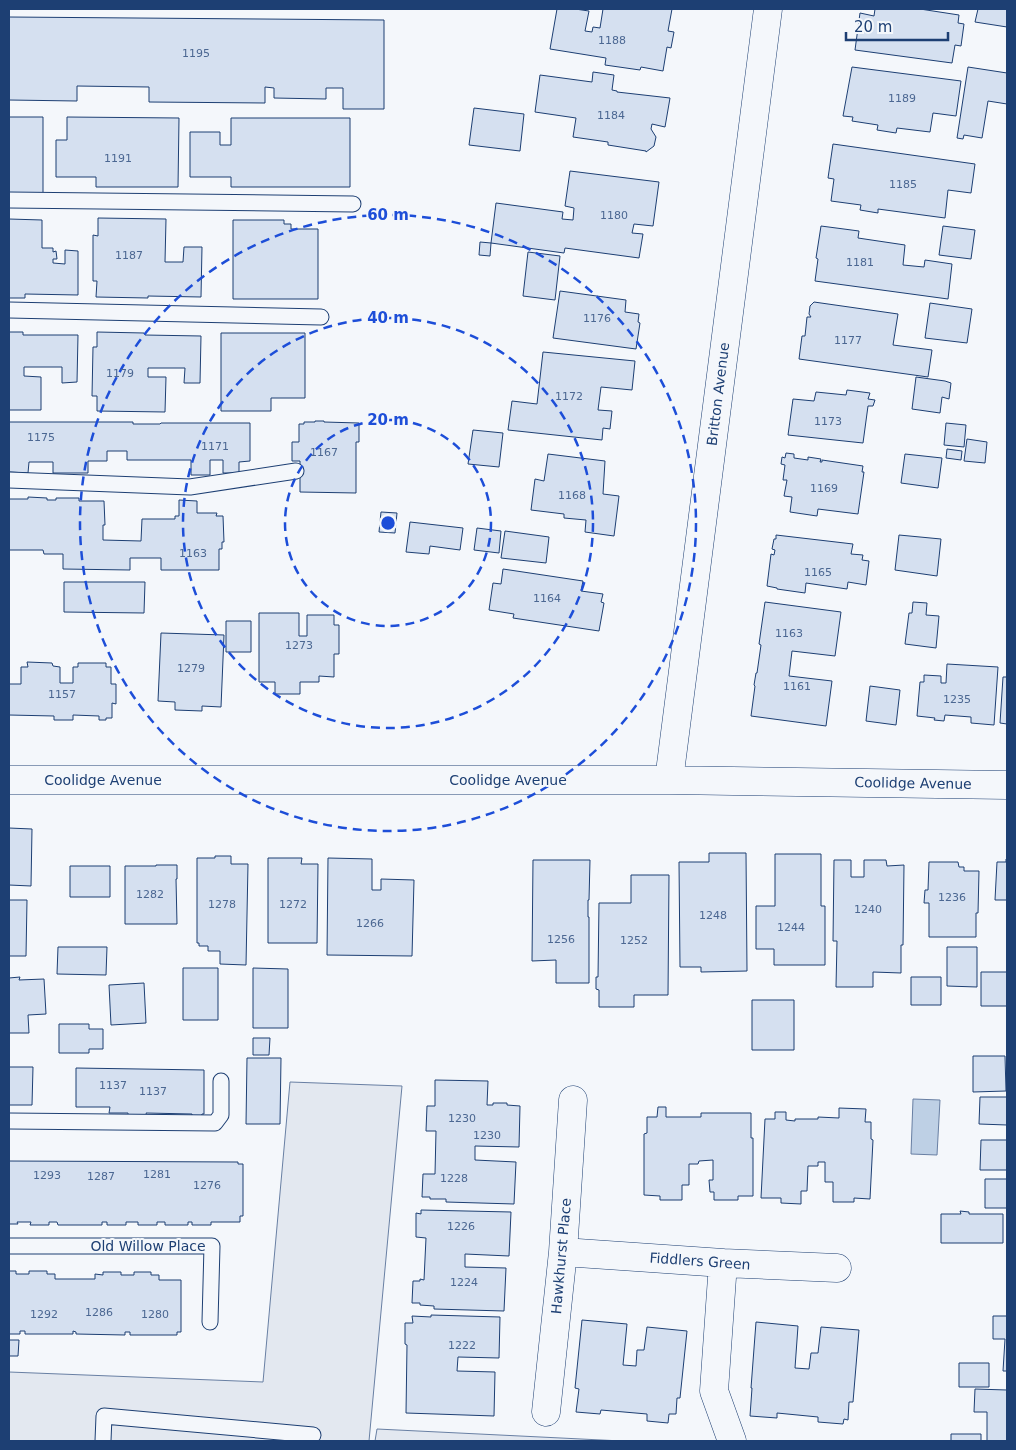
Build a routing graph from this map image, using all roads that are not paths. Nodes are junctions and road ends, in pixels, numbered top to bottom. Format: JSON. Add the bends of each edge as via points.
{"nodes":[{"id":1,"x":768,"y":9,"type":"edge"},
{"id":2,"x":9,"y":200,"type":"edge"},
{"id":3,"x":353,"y":204,"type":"dead end"},
{"id":4,"x":9,"y":310,"type":"edge"},
{"id":5,"x":321,"y":317,"type":"dead end"},
{"id":6,"x":296,"y":471,"type":"dead end"},
{"id":7,"x":9,"y":480,"type":"edge"},
{"id":8,"x":9,"y":780,"type":"edge"},
{"id":9,"x":669,"y":780,"type":"junction"},
{"id":10,"x":1007,"y":785,"type":"edge"},
{"id":11,"x":221,"y":1081,"type":"dead end"},
{"id":12,"x":573,"y":1100,"type":"dead end"},
{"id":13,"x":9,"y":1121,"type":"edge"},
{"id":14,"x":9,"y":1246,"type":"edge"},
{"id":15,"x":563,"y":1252,"type":"junction"},
{"id":16,"x":723,"y":1263,"type":"junction"},
{"id":17,"x":837,"y":1268,"type":"dead end"},
{"id":18,"x":210,"y":1322,"type":"dead end"},
{"id":19,"x":546,"y":1412,"type":"dead end"},
{"id":20,"x":313,"y":1435,"type":"dead end"},
{"id":21,"x":103,"y":1441,"type":"edge"},
{"id":22,"x":732,"y":1441,"type":"edge"}],
"edges":[{"from":1,"to":9,"type":"street","name":"Britton Avenue"},
{"from":2,"to":3,"type":"lane"},
{"from":4,"to":5,"type":"lane"},
{"from":6,"to":7,"type":"lane","via":[[190,487]]},
{"from":8,"to":9,"type":"street","name":"Coolidge Avenue"},
{"from":9,"to":10,"type":"street","name":"Coolidge Avenue"},
{"from":11,"to":13,"type":"lane","via":[[221,1115],[215,1124]]},
{"from":12,"to":15,"type":"street","name":"Hawkhurst Place"},
{"from":14,"to":18,"type":"lane","name":"Old Willow Place","via":[[212,1246]]},
{"from":15,"to":16,"type":"street","name":"Fiddlers Green"},
{"from":15,"to":19,"type":"street","name":"Hawkhurst Place"},
{"from":16,"to":17,"type":"street","name":"Fiddlers Green"},
{"from":16,"to":22,"type":"street","via":[[714,1391]]},
{"from":20,"to":21,"type":"lane","via":[[104,1416]]}]}
